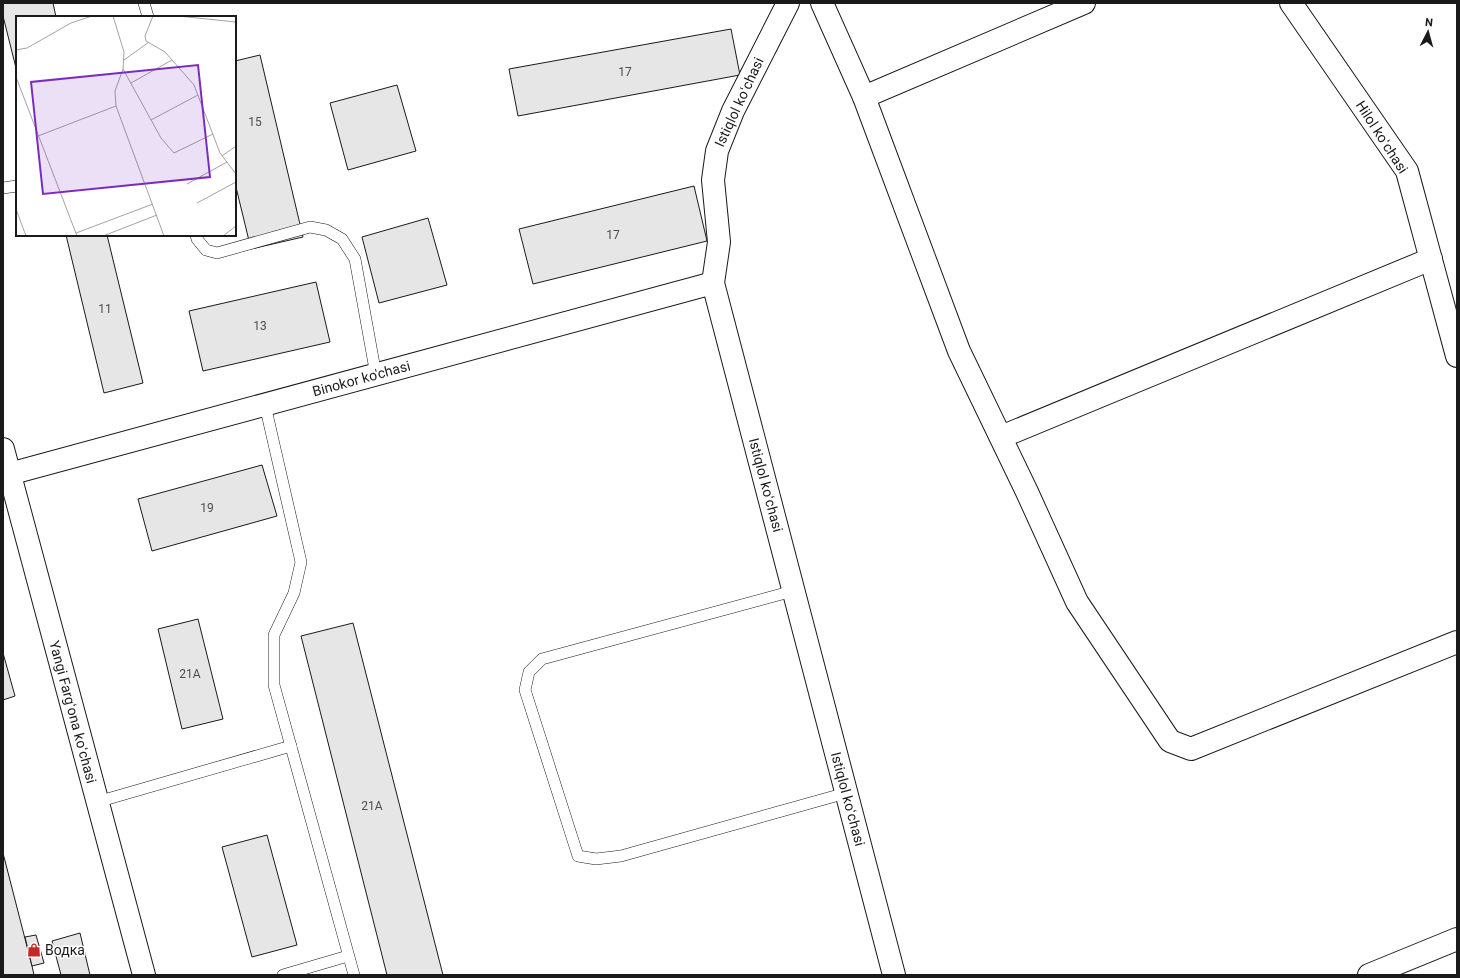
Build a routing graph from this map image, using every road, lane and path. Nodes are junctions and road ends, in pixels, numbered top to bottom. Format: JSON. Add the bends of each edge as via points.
{"nodes":[{"id":1,"x":144,"y":3,"type":"edge"},
{"id":2,"x":788,"y":3,"type":"edge"},
{"id":3,"x":822,"y":3,"type":"edge"},
{"id":4,"x":1084,"y":3,"type":"edge"},
{"id":5,"x":1291,"y":3,"type":"edge"},
{"id":6,"x":148,"y":16,"type":"edge"},
{"id":7,"x":864,"y":96,"type":"junction"},
{"id":8,"x":16,"y":186,"type":"edge"},
{"id":9,"x":3,"y":188,"type":"edge"},
{"id":10,"x":196,"y":236,"type":"edge"},
{"id":11,"x":1431,"y":259,"type":"junction"},
{"id":12,"x":713,"y":283,"type":"junction"},
{"id":13,"x":1457,"y":356,"type":"edge"},
{"id":14,"x":376,"y":375,"type":"junction"},
{"id":15,"x":265,"y":405,"type":"junction"},
{"id":16,"x":1000,"y":437,"type":"junction"},
{"id":17,"x":3,"y":449,"type":"edge"},
{"id":18,"x":9,"y":474,"type":"junction"},
{"id":19,"x":793,"y":591,"type":"junction"},
{"id":20,"x":1457,"y":642,"type":"edge"},
{"id":21,"x":291,"y":746,"type":"junction"},
{"id":22,"x":846,"y":794,"type":"junction"},
{"id":23,"x":97,"y":802,"type":"junction"},
{"id":24,"x":1457,"y":939,"type":"edge"},
{"id":25,"x":348,"y":956,"type":"junction"},
{"id":26,"x":144,"y":975,"type":"edge"},
{"id":27,"x":283,"y":975,"type":"edge"},
{"id":28,"x":354,"y":975,"type":"edge"},
{"id":29,"x":894,"y":975,"type":"edge"},
{"id":30,"x":1369,"y":975,"type":"edge"}],
"edges":[{"from":1,"to":6,"type":"lane"},
{"from":2,"to":12,"type":"street","name":"Istiqlol koʻchasi","via":[[733,111],[717,151],[712,180],[719,242]]},
{"from":3,"to":7,"type":"street"},
{"from":4,"to":7,"type":"street"},
{"from":5,"to":11,"type":"street","name":"Hilol koʻchasi","via":[[1407,171]]},
{"from":7,"to":16,"type":"street","via":[[959,351]]},
{"from":8,"to":9,"type":"lane"},
{"from":10,"to":14,"type":"lane","via":[[206,250],[217,253],[310,227],[326,230],[342,238],[355,259]]},
{"from":11,"to":13,"type":"street","name":"Hilol koʻchasi"},
{"from":11,"to":16,"type":"street"},
{"from":12,"to":14,"type":"street","name":"Binokor ko'chasi"},
{"from":12,"to":19,"type":"street","name":"Istiqlol koʻchasi"},
{"from":14,"to":15,"type":"street","name":"Binokor ko'chasi"},
{"from":15,"to":18,"type":"street","name":"Binokor ko'chasi"},
{"from":15,"to":21,"type":"lane","via":[[301,562],[294,593],[274,635],[274,685]]},
{"from":16,"to":20,"type":"street","via":[[1077,602],[1170,741],[1191,749]]},
{"from":17,"to":18,"type":"street","name":"Yangi Fargʻona koʻchasi"},
{"from":18,"to":23,"type":"street","name":"Yangi Fargʻona koʻchasi"},
{"from":19,"to":22,"type":"street","name":"Istiqlol koʻchasi"},
{"from":19,"to":22,"type":"lane","via":[[542,659],[529,672],[525,690],[578,856],[596,859],[621,856]]},
{"from":21,"to":23,"type":"lane"},
{"from":21,"to":25,"type":"lane"},
{"from":22,"to":29,"type":"street","name":"Istiqlol koʻchasi"},
{"from":23,"to":26,"type":"street","name":"Yangi Fargʻona koʻchasi"},
{"from":24,"to":30,"type":"street"},
{"from":25,"to":27,"type":"lane"},
{"from":25,"to":28,"type":"lane"}]}
